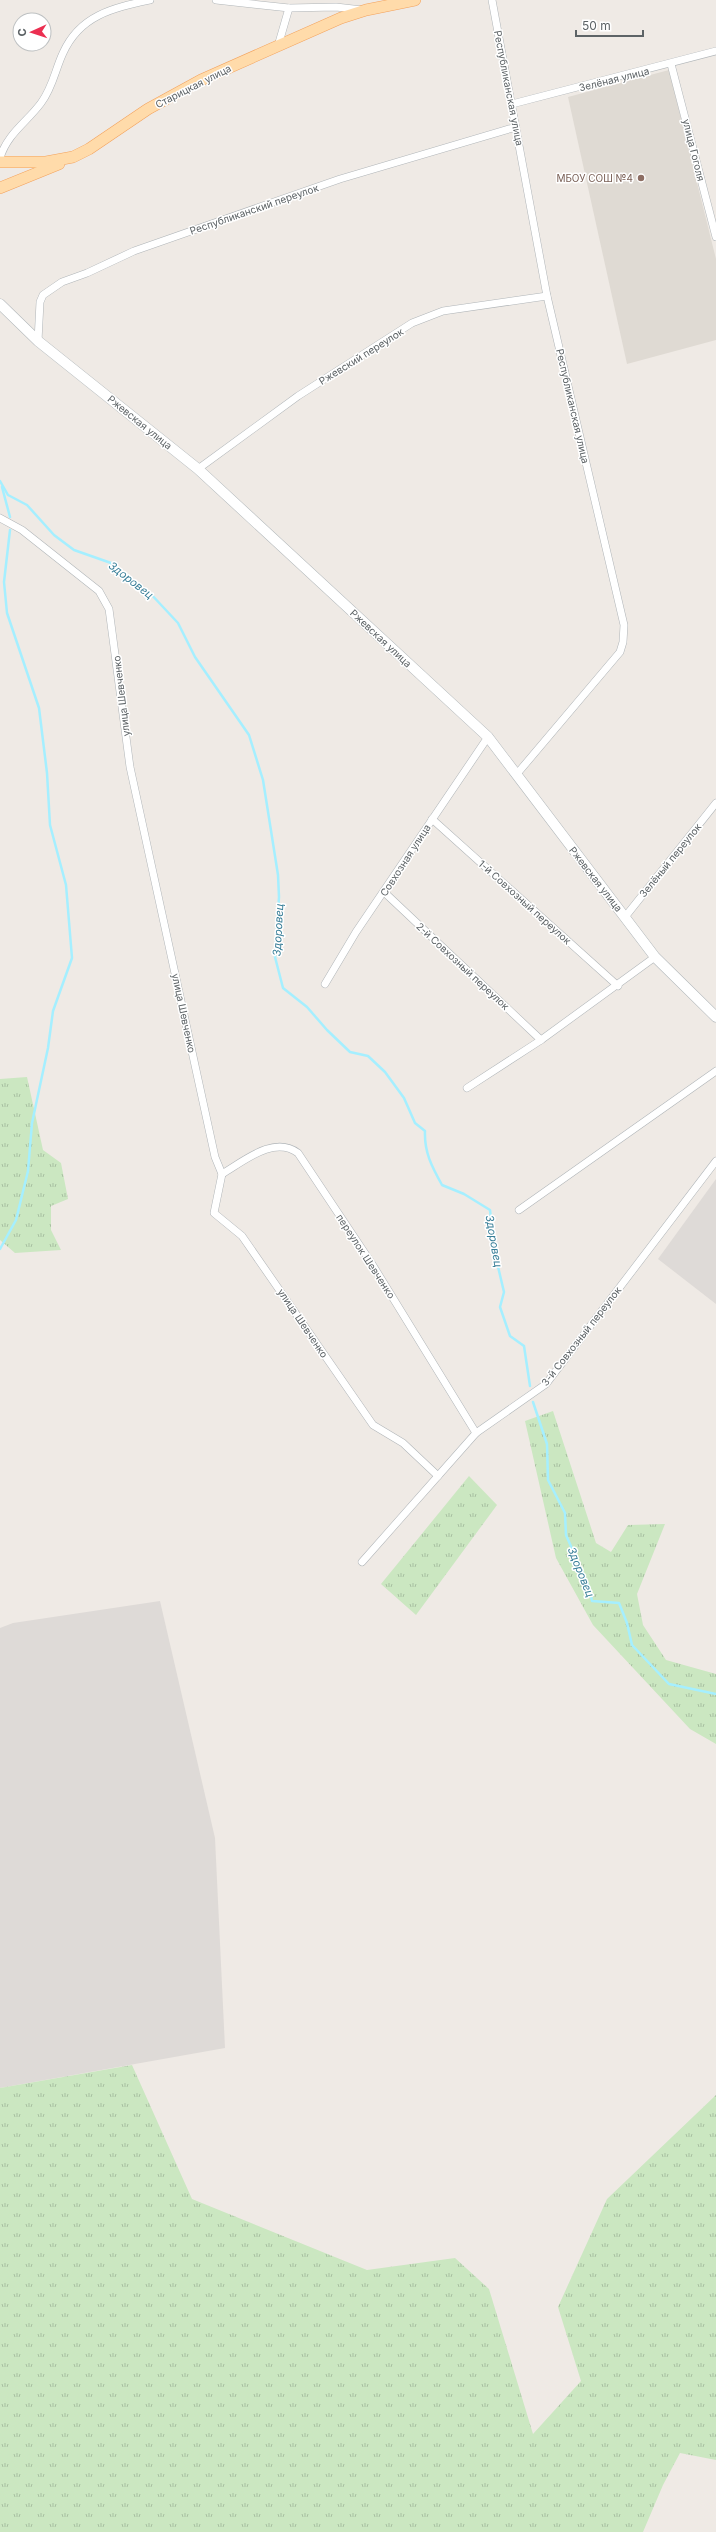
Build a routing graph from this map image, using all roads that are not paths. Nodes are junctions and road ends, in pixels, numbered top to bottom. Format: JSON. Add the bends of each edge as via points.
{"nodes":[{"id":1,"x":150,"y":0,"type":"edge"},
{"id":2,"x":216,"y":0,"type":"edge"},
{"id":3,"x":415,"y":0,"type":"edge"},
{"id":4,"x":492,"y":0,"type":"edge"},
{"id":5,"x":289,"y":8,"type":"junction"},
{"id":6,"x":366,"y":10,"type":"junction"},
{"id":7,"x":278,"y":46,"type":"junction"},
{"id":8,"x":716,"y":51,"type":"edge"},
{"id":9,"x":671,"y":64,"type":"junction"},
{"id":10,"x":512,"y":104,"type":"junction"},
{"id":11,"x":516,"y":127,"type":"junction"},
{"id":12,"x":0,"y":158,"type":"edge"},
{"id":13,"x":73,"y":158,"type":"junction"},
{"id":14,"x":0,"y":162,"type":"edge"},
{"id":15,"x":0,"y":188,"type":"edge"},
{"id":16,"x":714,"y":220,"type":"edge"},
{"id":17,"x":716,"y":237,"type":"edge"},
{"id":18,"x":547,"y":296,"type":"junction"},
{"id":19,"x":0,"y":304,"type":"edge"},
{"id":20,"x":38,"y":341,"type":"junction"},
{"id":21,"x":198,"y":470,"type":"junction"},
{"id":22,"x":0,"y":518,"type":"edge"},
{"id":23,"x":488,"y":737,"type":"junction"},
{"id":24,"x":516,"y":775,"type":"junction"},
{"id":25,"x":716,"y":803,"type":"edge"},
{"id":26,"x":432,"y":819,"type":"junction"},
{"id":27,"x":384,"y":892,"type":"junction"},
{"id":28,"x":624,"y":917,"type":"junction"},
{"id":29,"x":655,"y":957,"type":"junction"},
{"id":30,"x":326,"y":984,"type":"dead end"},
{"id":31,"x":618,"y":986,"type":"junction"},
{"id":32,"x":716,"y":1017,"type":"edge"},
{"id":33,"x":541,"y":1040,"type":"junction"},
{"id":34,"x":716,"y":1071,"type":"edge"},
{"id":35,"x":467,"y":1088,"type":"dead end"},
{"id":36,"x":716,"y":1161,"type":"edge"},
{"id":37,"x":222,"y":1174,"type":"junction"},
{"id":38,"x":519,"y":1210,"type":"dead end"},
{"id":39,"x":476,"y":1433,"type":"junction"},
{"id":40,"x":438,"y":1476,"type":"junction"},
{"id":41,"x":362,"y":1562,"type":"dead end"}],
"edges":[{"from":1,"to":12,"type":"street","via":[[94,16],[82,24],[63,52],[52,85],[40,104],[6,142]]},
{"from":2,"to":5,"type":"street","name":"Старицкая улица"},
{"from":3,"to":6,"type":"main road","name":"Старицкая улица"},
{"from":4,"to":10,"type":"street","name":"Республиканская улица"},
{"from":5,"to":6,"type":"street","name":"Старицкая улица","via":[[336,7]]},
{"from":5,"to":7,"type":"street"},
{"from":6,"to":7,"type":"main road","name":"Старицкая улица"},
{"from":7,"to":13,"type":"main road","name":"Старицкая улица","via":[[177,92]]},
{"from":8,"to":9,"type":"street","name":"Зелёная улица"},
{"from":9,"to":10,"type":"street","name":"Зелёная улица"},
{"from":9,"to":16,"type":"street","name":"улица Гоголя"},
{"from":10,"to":11,"type":"street","name":"Республиканская улица"},
{"from":11,"to":18,"type":"street","name":"Республиканская улица"},
{"from":11,"to":20,"type":"street","name":"Республиканский переулок","via":[[340,179],[134,251],[87,274],[62,282],[42,295]]},
{"from":13,"to":14,"type":"main road","name":"Старицкая улица","via":[[46,162]]},
{"from":13,"to":15,"type":"main road"},
{"from":16,"to":17,"type":"street","name":"улица Гоголя"},
{"from":18,"to":21,"type":"street","name":"Ржевский переулок","via":[[443,312],[412,323],[298,396]]},
{"from":18,"to":24,"type":"street","name":"Республиканская улица","via":[[622,613],[624,634],[620,652]]},
{"from":19,"to":20,"type":"main road","name":"Ржевская улица"},
{"from":20,"to":21,"type":"main road","name":"Ржевская улица"},
{"from":21,"to":23,"type":"main road","name":"Ржевская улица"},
{"from":22,"to":37,"type":"street","name":"улица Шевченко","via":[[22,530],[99,591],[109,609],[130,767],[215,1157]]},
{"from":23,"to":24,"type":"main road","name":"Ржевская улица"},
{"from":23,"to":26,"type":"street","name":"Совхозная улица"},
{"from":24,"to":28,"type":"main road","name":"Ржевская улица"},
{"from":25,"to":28,"type":"street","name":"Зелёный переулок"},
{"from":26,"to":27,"type":"street","name":"Совхозная улица"},
{"from":26,"to":31,"type":"street","name":"1-й Совхозный переулок"},
{"from":27,"to":30,"type":"street","name":"Совхозная улица","via":[[356,932]]},
{"from":27,"to":33,"type":"street","name":"2-й Совхозный переулок"},
{"from":28,"to":29,"type":"main road","name":"Ржевская улица"},
{"from":29,"to":31,"type":"street"},
{"from":29,"to":32,"type":"main road","name":"Ржевская улица"},
{"from":31,"to":33,"type":"street"},
{"from":33,"to":35,"type":"street"},
{"from":34,"to":38,"type":"street"},
{"from":36,"to":39,"type":"street","name":"3-й Совхозный переулок","via":[[546,1384]]},
{"from":37,"to":39,"type":"street","name":"переулок Шевченко","via":[[264,1149],[290,1147],[298,1154],[372,1264]]},
{"from":37,"to":40,"type":"street","name":"улица Шевченко","via":[[214,1213],[242,1236],[373,1425],[403,1443]]},
{"from":39,"to":40,"type":"street","name":"3-й Совхозный переулок"},
{"from":40,"to":41,"type":"street","name":"3-й Совхозный переулок"}]}
